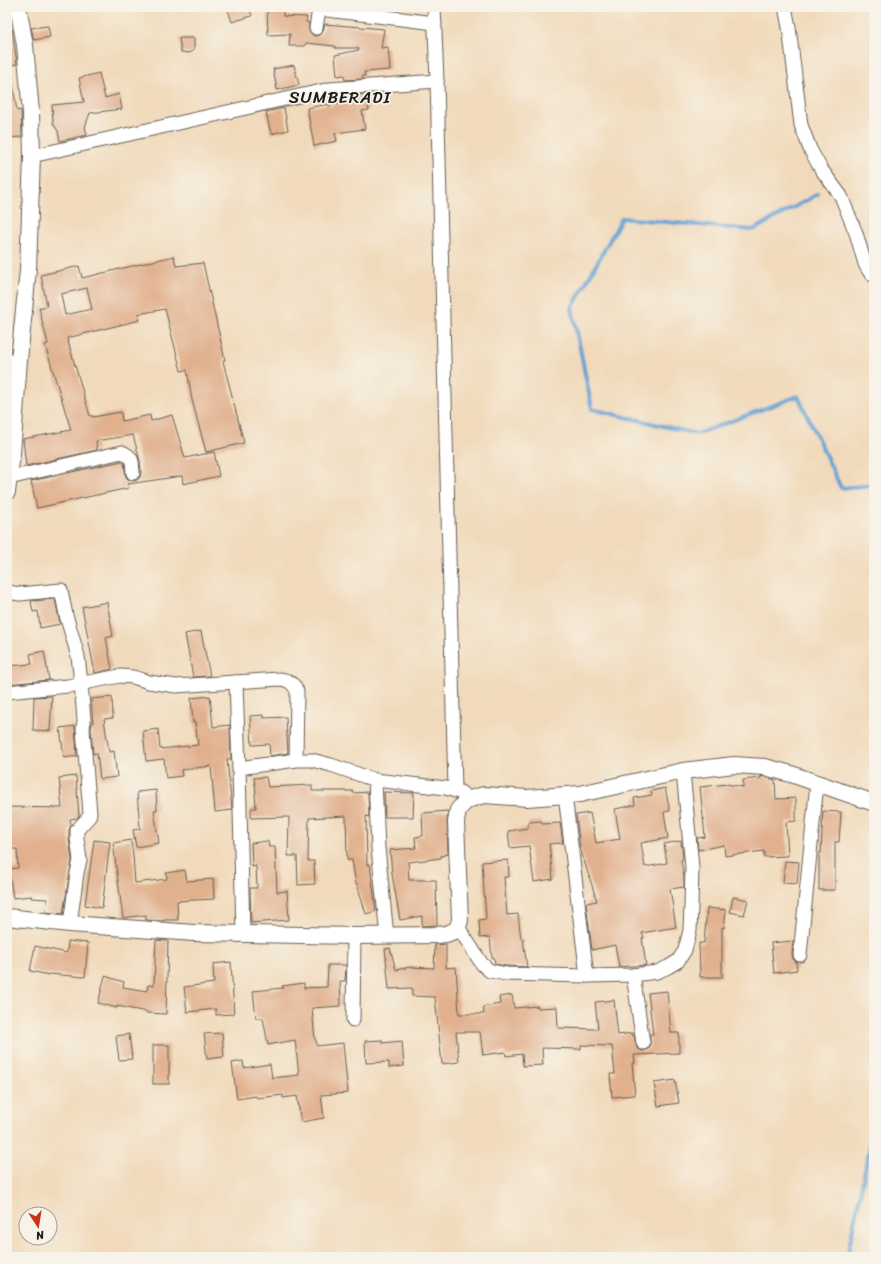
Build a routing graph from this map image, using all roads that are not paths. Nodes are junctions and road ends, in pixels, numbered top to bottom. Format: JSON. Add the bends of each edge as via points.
{"nodes":[{"id":1,"x":18,"y":7,"type":"edge"},
{"id":2,"x":434,"y":7,"type":"edge"},
{"id":3,"x":785,"y":7,"type":"edge"},
{"id":4,"x":318,"y":8,"type":"edge"},
{"id":5,"x":435,"y":23,"type":"junction"},
{"id":6,"x":316,"y":28,"type":"dead end"},
{"id":7,"x":438,"y":81,"type":"junction"},
{"id":8,"x":32,"y":156,"type":"junction"},
{"id":9,"x":874,"y":276,"type":"edge"},
{"id":10,"x":13,"y":361,"type":"edge"},
{"id":11,"x":133,"y":473,"type":"dead end"},
{"id":12,"x":8,"y":485,"type":"edge"},
{"id":13,"x":7,"y":592,"type":"edge"},
{"id":14,"x":236,"y":682,"type":"junction"},
{"id":15,"x":81,"y":683,"type":"junction"},
{"id":16,"x":7,"y":692,"type":"edge"},
{"id":17,"x":296,"y":760,"type":"junction"},
{"id":18,"x":239,"y":768,"type":"junction"},
{"id":19,"x":683,"y":771,"type":"junction"},
{"id":20,"x":375,"y":780,"type":"junction"},
{"id":21,"x":817,"y":783,"type":"junction"},
{"id":22,"x":455,"y":790,"type":"junction"},
{"id":23,"x":565,"y":795,"type":"junction"},
{"id":24,"x":470,"y":799,"type":"junction"},
{"id":25,"x":874,"y":803,"type":"edge"},
{"id":26,"x":7,"y":917,"type":"edge"},
{"id":27,"x":70,"y":924,"type":"junction"},
{"id":28,"x":458,"y":927,"type":"junction"},
{"id":29,"x":243,"y":934,"type":"junction"},
{"id":30,"x":354,"y":936,"type":"junction"},
{"id":31,"x":387,"y":936,"type":"junction"},
{"id":32,"x":800,"y":955,"type":"dead end"},
{"id":33,"x":633,"y":975,"type":"junction"},
{"id":34,"x":587,"y":976,"type":"junction"},
{"id":35,"x":354,"y":1020,"type":"dead end"},
{"id":36,"x":643,"y":1043,"type":"dead end"}],
"edges":[{"from":1,"to":8,"type":"street","via":[[32,113]]},
{"from":2,"to":5,"type":"street"},
{"from":3,"to":9,"type":"street","via":[[800,125],[810,149],[841,196],[865,264]]},
{"from":4,"to":5,"type":"street"},
{"from":4,"to":6,"type":"street"},
{"from":5,"to":7,"type":"street"},
{"from":7,"to":8,"type":"street","via":[[330,90]]},
{"from":7,"to":22,"type":"street"},
{"from":8,"to":10,"type":"street","via":[[28,270]]},
{"from":10,"to":12,"type":"street"},
{"from":11,"to":12,"type":"street","via":[[132,459],[122,452]]},
{"from":13,"to":15,"type":"street","via":[[20,594],[61,590],[78,656]]},
{"from":14,"to":15,"type":"street","via":[[176,686],[120,676]]},
{"from":14,"to":17,"type":"street","via":[[280,679],[293,684],[297,690]]},
{"from":14,"to":18,"type":"street"},
{"from":15,"to":16,"type":"street"},
{"from":15,"to":27,"type":"street","via":[[90,813],[77,830],[80,860]]},
{"from":17,"to":18,"type":"street"},
{"from":17,"to":20,"type":"street","via":[[312,760]]},
{"from":18,"to":29,"type":"street"},
{"from":19,"to":21,"type":"street","via":[[748,765],[765,767]]},
{"from":19,"to":23,"type":"street","via":[[600,790]]},
{"from":19,"to":33,"type":"street","via":[[692,867],[690,930],[685,950],[678,961],[657,972]]},
{"from":20,"to":22,"type":"street"},
{"from":20,"to":31,"type":"street","via":[[378,848]]},
{"from":21,"to":25,"type":"street"},
{"from":21,"to":32,"type":"street"},
{"from":22,"to":24,"type":"street"},
{"from":23,"to":24,"type":"street","via":[[527,798],[484,795]]},
{"from":23,"to":34,"type":"street"},
{"from":24,"to":28,"type":"street","via":[[458,810],[456,822],[461,914]]},
{"from":26,"to":27,"type":"street"},
{"from":27,"to":29,"type":"street","via":[[194,934]]},
{"from":28,"to":31,"type":"street","via":[[454,932],[437,935]]},
{"from":28,"to":34,"type":"street","via":[[482,964],[490,971],[506,974]]},
{"from":29,"to":30,"type":"street"},
{"from":30,"to":31,"type":"street"},
{"from":30,"to":35,"type":"street"},
{"from":33,"to":34,"type":"street"},
{"from":33,"to":36,"type":"street"}]}
